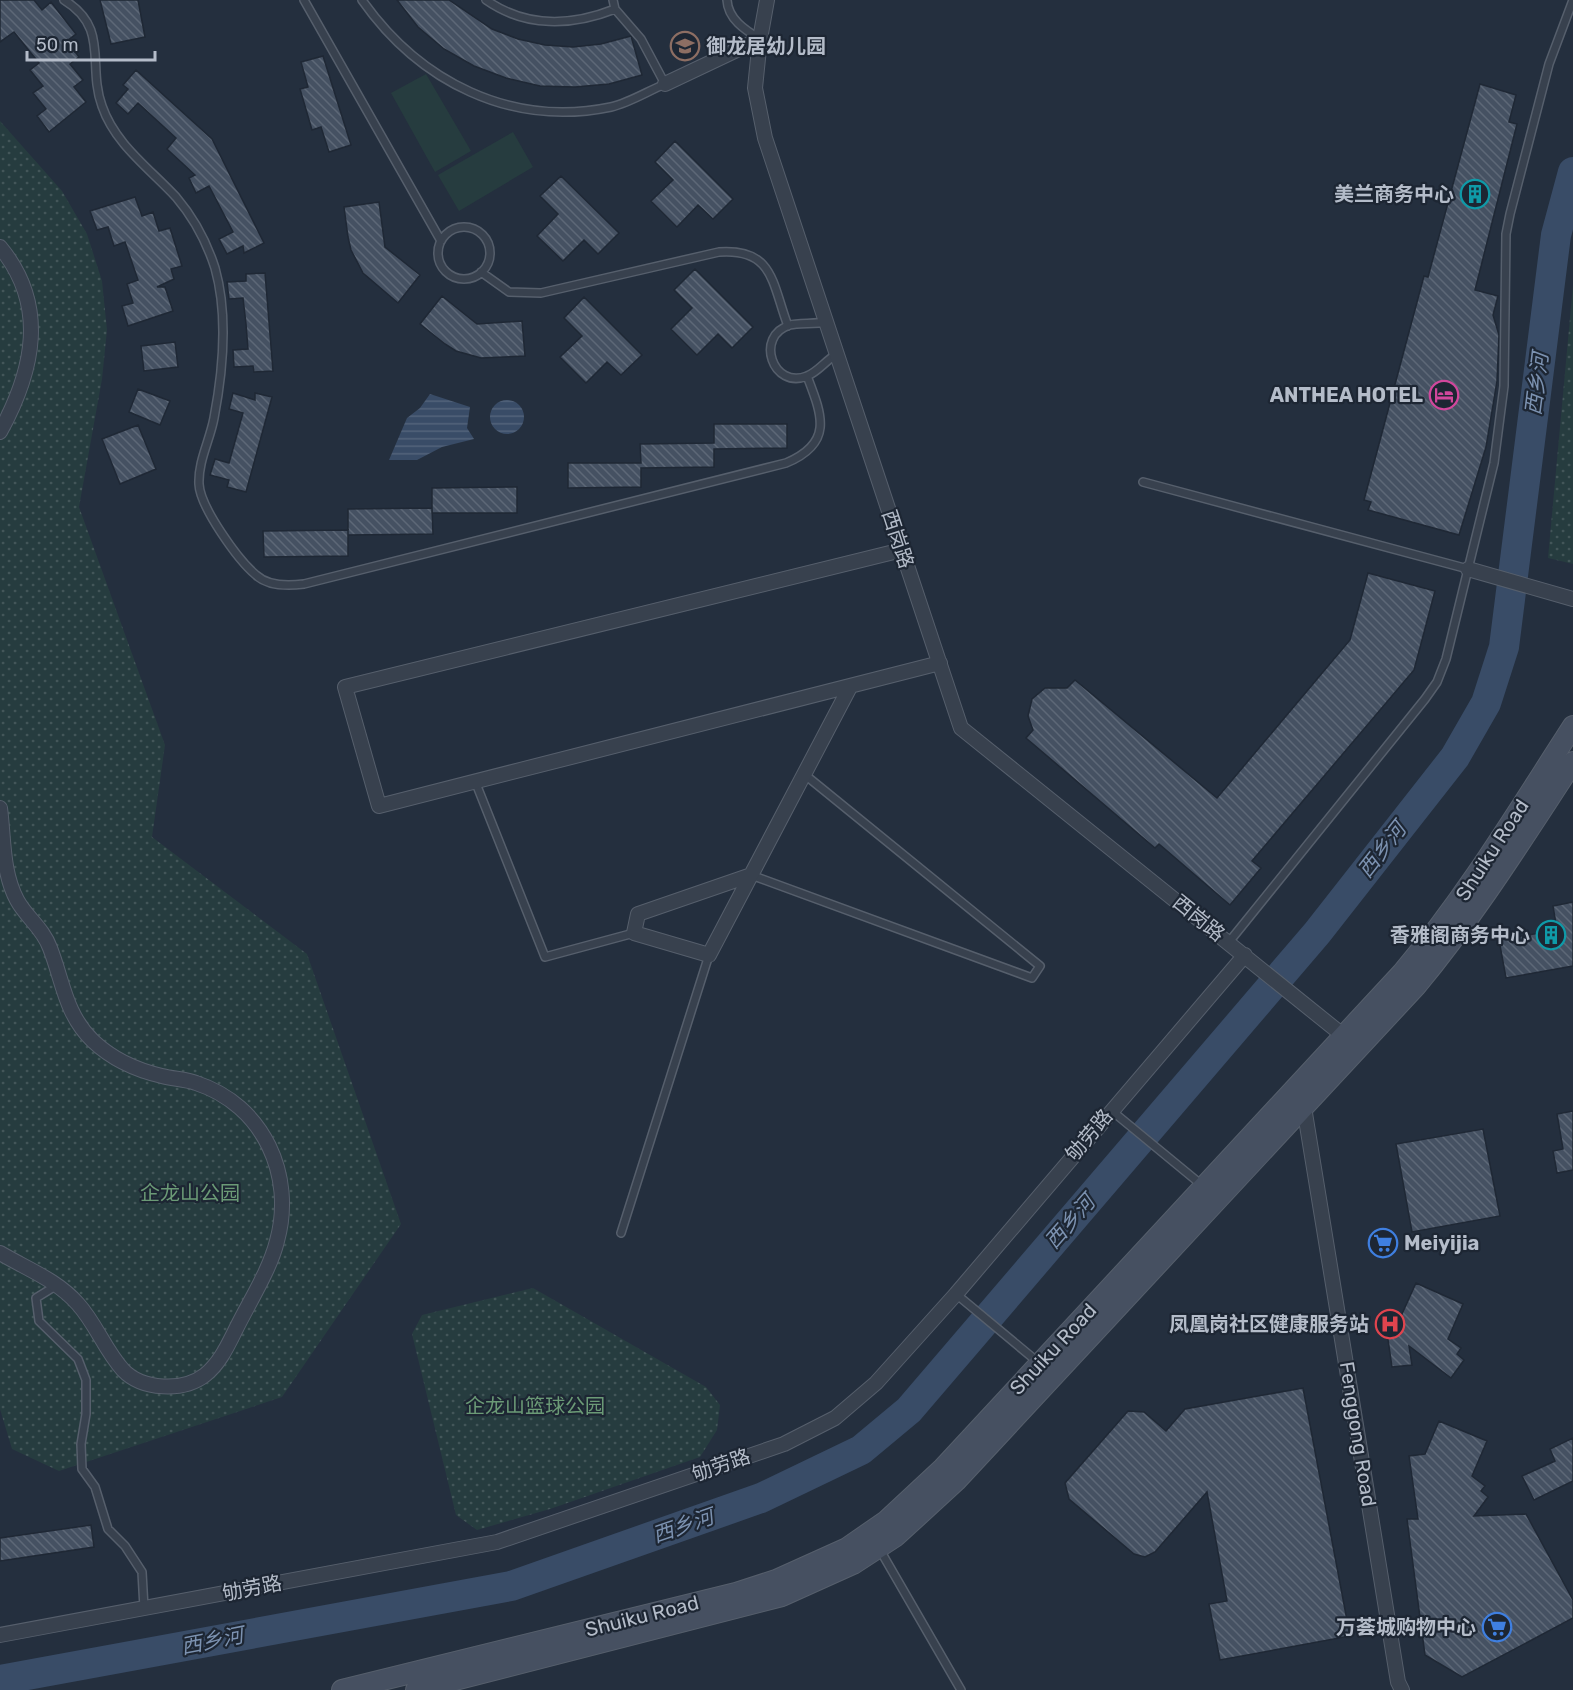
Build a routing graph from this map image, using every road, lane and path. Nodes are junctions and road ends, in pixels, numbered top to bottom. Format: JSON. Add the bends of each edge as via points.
{"nodes":[{"id":1,"x":64,"y":0,"type":"edge"},
{"id":2,"x":304,"y":0,"type":"edge"},
{"id":3,"x":362,"y":0,"type":"edge"},
{"id":4,"x":486,"y":0,"type":"edge"},
{"id":5,"x":613,"y":0,"type":"edge"},
{"id":6,"x":728,"y":0,"type":"edge"},
{"id":7,"x":767,"y":0,"type":"edge"},
{"id":8,"x":1573,"y":0,"type":"edge"},
{"id":9,"x":615,"y":9,"type":"junction"},
{"id":10,"x":760,"y":39,"type":"junction"},
{"id":11,"x":665,"y":84,"type":"junction"},
{"id":12,"x":441,"y":242,"type":"junction"},
{"id":13,"x":0,"y":247,"type":"edge"},
{"id":14,"x":481,"y":272,"type":"junction"},
{"id":15,"x":826,"y":322,"type":"junction"},
{"id":16,"x":788,"y":326,"type":"junction"},
{"id":17,"x":837,"y":354,"type":"junction"},
{"id":18,"x":807,"y":376,"type":"junction"},
{"id":19,"x":0,"y":432,"type":"edge"},
{"id":20,"x":1143,"y":482,"type":"dead end"},
{"id":21,"x":902,"y":550,"type":"junction"},
{"id":22,"x":1468,"y":569,"type":"junction"},
{"id":23,"x":1573,"y":599,"type":"edge"},
{"id":24,"x":940,"y":663,"type":"junction"},
{"id":25,"x":850,"y":687,"type":"junction"},
{"id":26,"x":1573,"y":726,"type":"edge"},
{"id":27,"x":1573,"y":762,"type":"edge"},
{"id":28,"x":804,"y":774,"type":"junction"},
{"id":29,"x":475,"y":782,"type":"junction"},
{"id":30,"x":0,"y":808,"type":"edge"},
{"id":31,"x":751,"y":875,"type":"junction"},
{"id":32,"x":633,"y":933,"type":"junction"},
{"id":33,"x":1229,"y":942,"type":"junction"},
{"id":34,"x":709,"y":955,"type":"junction"},
{"id":35,"x":1245,"y":955,"type":"junction"},
{"id":36,"x":1351,"y":1042,"type":"junction"},
{"id":37,"x":1304,"y":1107,"type":"junction"},
{"id":38,"x":1114,"y":1113,"type":"junction"},
{"id":39,"x":1204,"y":1187,"type":"junction"},
{"id":40,"x":621,"y":1233,"type":"dead end"},
{"id":41,"x":0,"y":1253,"type":"edge"},
{"id":42,"x":57,"y":1285,"type":"junction"},
{"id":43,"x":956,"y":1294,"type":"junction"},
{"id":44,"x":1040,"y":1363,"type":"junction"},
{"id":45,"x":874,"y":1540,"type":"junction"},
{"id":46,"x":144,"y":1608,"type":"junction"},
{"id":47,"x":0,"y":1635,"type":"edge"},
{"id":48,"x":342,"y":1690,"type":"edge"},
{"id":49,"x":416,"y":1690,"type":"edge"},
{"id":50,"x":960,"y":1690,"type":"edge"},
{"id":51,"x":1402,"y":1690,"type":"edge"}],
"edges":[{"from":1,"to":18,"type":"lane","via":[[76,7],[94,35],[101,104],[111,126],[187,213],[215,268],[221,312],[220,369],[214,419],[199,485],[207,512],[256,576],[289,586],[304,584],[786,463],[801,457],[821,430],[821,413]]},
{"from":2,"to":12,"type":"lane"},
{"from":3,"to":11,"type":"lane","via":[[377,22],[419,63],[461,88],[497,102],[545,110],[584,111],[613,106]]},
{"from":4,"to":9,"type":"lane","via":[[518,16],[542,22],[584,20]]},
{"from":5,"to":9,"type":"lane"},
{"from":6,"to":10,"type":"lane","via":[[733,17]]},
{"from":7,"to":10,"type":"street","name":"西岗路"},
{"from":8,"to":22,"type":"lane","via":[[1549,64],[1506,234],[1504,386],[1494,463]]},
{"from":9,"to":11,"type":"lane","via":[[641,39]]},
{"from":10,"to":11,"type":"street"},
{"from":10,"to":15,"type":"street","name":"西岗路","via":[[755,88],[765,138]]},
{"from":12,"to":14,"type":"lane","via":[[439,261],[447,273],[469,278]]},
{"from":12,"to":14,"type":"lane","via":[[446,234],[461,227],[478,231],[489,249],[487,265]]},
{"from":13,"to":19,"type":"street","via":[[24,285],[31,311],[32,338],[28,364]]},
{"from":14,"to":16,"type":"lane","via":[[509,292],[541,293],[736,250],[765,263]]},
{"from":15,"to":16,"type":"lane"},
{"from":15,"to":17,"type":"street","name":"西岗路"},
{"from":16,"to":18,"type":"lane","via":[[772,341],[773,363],[788,377]]},
{"from":17,"to":18,"type":"lane"},
{"from":17,"to":21,"type":"street","name":"西岗路"},
{"from":20,"to":22,"type":"lane"},
{"from":21,"to":24,"type":"street","name":"西岗路"},
{"from":21,"to":29,"type":"street","via":[[345,687],[379,806]]},
{"from":22,"to":23,"type":"street"},
{"from":22,"to":33,"type":"lane","via":[[1437,682]]},
{"from":24,"to":25,"type":"street"},
{"from":24,"to":33,"type":"street","name":"西岗路","via":[[961,728]]},
{"from":25,"to":28,"type":"street"},
{"from":25,"to":29,"type":"street"},
{"from":26,"to":36,"type":"main road","name":"Shuiku Road","via":[[1442,926]]},
{"from":27,"to":36,"type":"main road","name":"Shuiku Road","via":[[1456,938]]},
{"from":28,"to":31,"type":"street"},
{"from":28,"to":31,"type":"lane","via":[[1040,966],[1032,978]]},
{"from":29,"to":32,"type":"lane","via":[[545,957]]},
{"from":30,"to":42,"type":"street","via":[[11,886],[50,947],[63,995],[75,1019],[113,1057],[137,1069],[196,1083],[226,1097],[252,1119],[271,1147],[281,1178],[284,1211],[277,1244],[223,1355],[204,1376],[177,1387],[149,1385],[124,1371],[78,1304]]},
{"from":31,"to":32,"type":"street","via":[[638,914]]},
{"from":31,"to":34,"type":"street"},
{"from":32,"to":34,"type":"street"},
{"from":33,"to":35,"type":"street","name":"西岗路"},
{"from":34,"to":40,"type":"lane"},
{"from":35,"to":36,"type":"street","name":"西岗路"},
{"from":35,"to":38,"type":"street","name":"劬劳路"},
{"from":36,"to":37,"type":"main road","name":"Shuiku Road"},
{"from":36,"to":39,"type":"main road","name":"Shuiku Road"},
{"from":37,"to":45,"type":"main road","name":"Shuiku Road","via":[[956,1481],[904,1529]]},
{"from":37,"to":51,"type":"street","name":"Fenggong Road"},
{"from":38,"to":39,"type":"lane"},
{"from":38,"to":43,"type":"street","name":"劬劳路"},
{"from":39,"to":44,"type":"main road","name":"Shuiku Road"},
{"from":41,"to":42,"type":"street"},
{"from":42,"to":46,"type":"lane","via":[[36,1298],[39,1321],[78,1359],[86,1380],[82,1468],[95,1486],[108,1529],[142,1572]]},
{"from":43,"to":44,"type":"lane"},
{"from":43,"to":46,"type":"street","name":"劬劳路","via":[[876,1383],[835,1418],[784,1444],[497,1542]]},
{"from":44,"to":45,"type":"main road","name":"Shuiku Road"},
{"from":45,"to":48,"type":"main road","name":"Shuiku Road","via":[[736,1593]]},
{"from":45,"to":49,"type":"main road","name":"Shuiku Road","via":[[828,1577],[782,1596]]},
{"from":45,"to":50,"type":"lane"},
{"from":46,"to":47,"type":"street","name":"劬劳路"}]}
